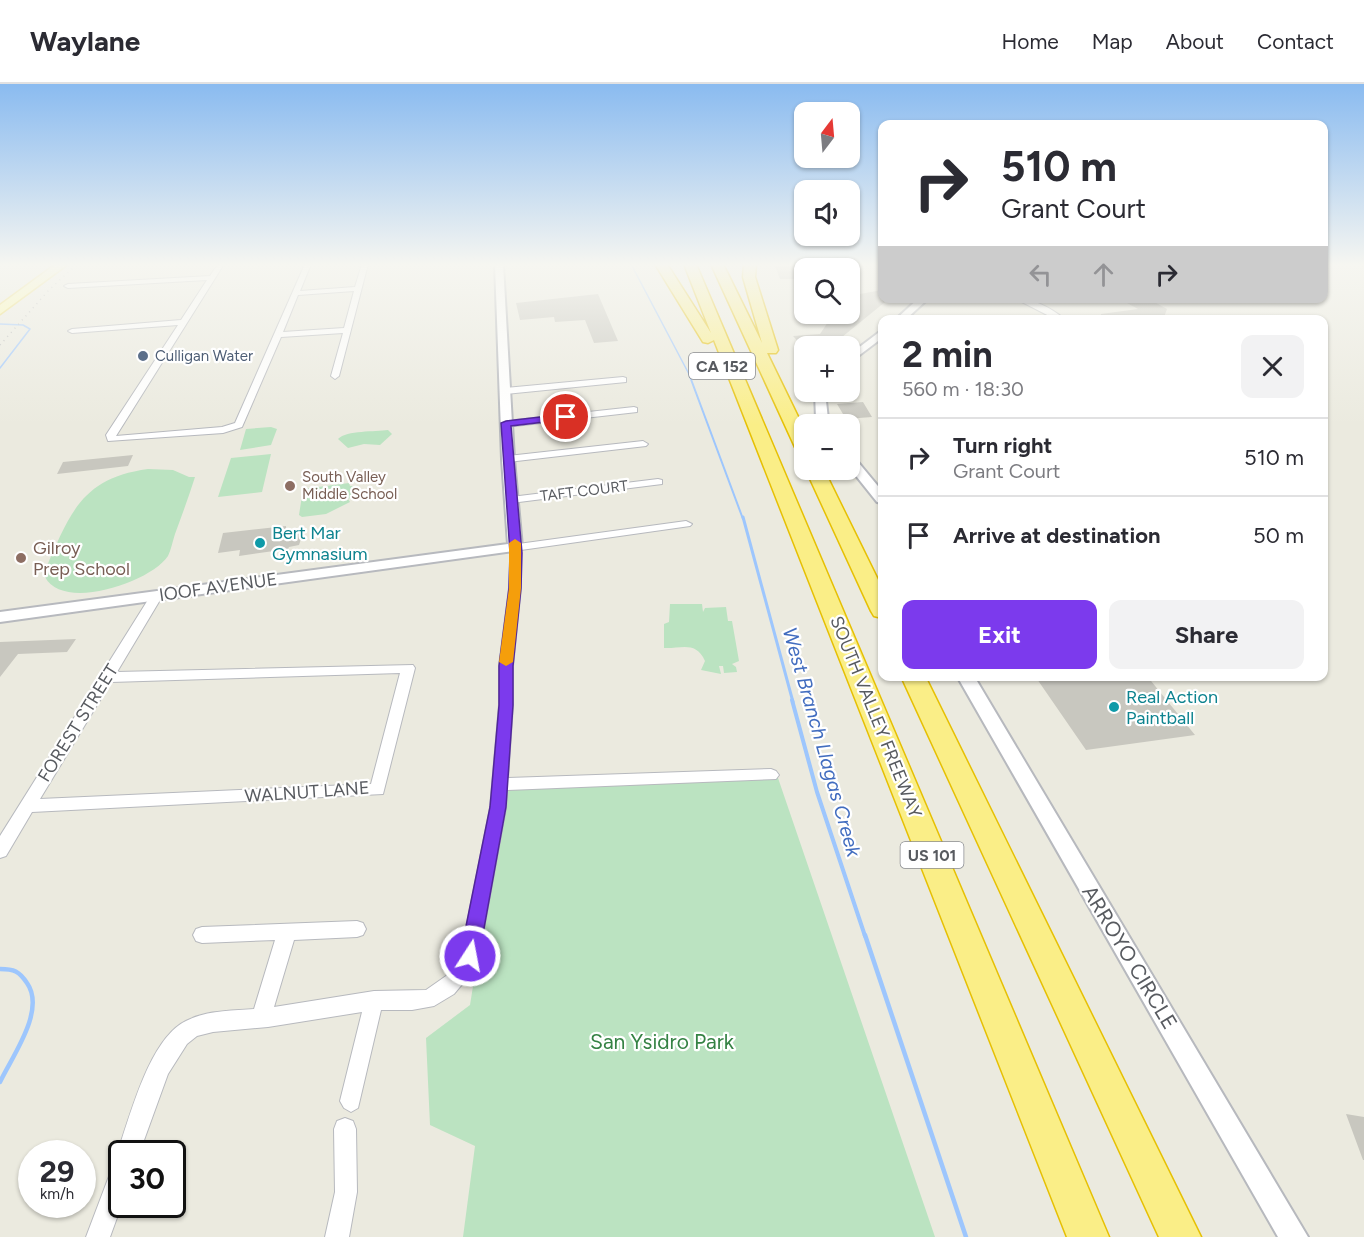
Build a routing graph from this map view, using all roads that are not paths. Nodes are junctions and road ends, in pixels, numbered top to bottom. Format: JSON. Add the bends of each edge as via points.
{"nodes":[{"id":1,"x":187,"y":318,"type":"edge"},
{"id":2,"x":285,"y":318,"type":"edge"},
{"id":3,"x":351,"y":318,"type":"edge"},
{"id":4,"x":502,"y":318,"type":"edge"},
{"id":5,"x":695,"y":318,"type":"edge"},
{"id":6,"x":712,"y":318,"type":"edge"},
{"id":7,"x":743,"y":318,"type":"edge"},
{"id":8,"x":762,"y":318,"type":"edge"},
{"id":9,"x":184,"y":322,"type":"junction"},
{"id":10,"x":347,"y":330,"type":"junction"},
{"id":11,"x":72,"y":331,"type":"dead end"},
{"id":12,"x":278,"y":335,"type":"junction"},
{"id":13,"x":878,"y":336,"type":"edge"},
{"id":14,"x":860,"y":351,"type":"edge"},
{"id":15,"x":335,"y":376,"type":"dead end"},
{"id":16,"x":623,"y":380,"type":"dead end"},
{"id":17,"x":506,"y":391,"type":"junction"},
{"id":18,"x":780,"y":396,"type":"junction"},
{"id":19,"x":634,"y":410,"type":"dead end"},
{"id":20,"x":506,"y":423,"type":"junction"},
{"id":21,"x":794,"y":426,"type":"edge"},
{"id":22,"x":643,"y":444,"type":"dead end"},
{"id":23,"x":508,"y":459,"type":"junction"},
{"id":24,"x":776,"y":472,"type":"junction"},
{"id":25,"x":860,"y":472,"type":"edge"},
{"id":26,"x":820,"y":480,"type":"edge"},
{"id":27,"x":658,"y":482,"type":"dead end"},
{"id":28,"x":878,"y":494,"type":"edge"},
{"id":29,"x":510,"y":500,"type":"junction"},
{"id":30,"x":686,"y":524,"type":"dead end"},
{"id":31,"x":515,"y":547,"type":"junction"},
{"id":32,"x":157,"y":595,"type":"junction"},
{"id":33,"x":878,"y":603,"type":"edge"},
{"id":34,"x":0,"y":616,"type":"edge"},
{"id":35,"x":106,"y":677,"type":"junction"},
{"id":36,"x":915,"y":681,"type":"edge"},
{"id":37,"x":968,"y":681,"type":"edge"},
{"id":38,"x":771,"y":775,"type":"dead end"},
{"id":39,"x":499,"y":784,"type":"junction"},
{"id":40,"x":28,"y":806,"type":"junction"},
{"id":41,"x":0,"y":851,"type":"edge"},
{"id":42,"x":357,"y":929,"type":"dead end"},
{"id":43,"x":287,"y":931,"type":"junction"},
{"id":44,"x":202,"y":935,"type":"dead end"},
{"id":45,"x":374,"y":1000,"type":"junction"},
{"id":46,"x":261,"y":1018,"type":"junction"},
{"id":47,"x":351,"y":1101,"type":"dead end"},
{"id":48,"x":345,"y":1129,"type":"dead end"},
{"id":49,"x":133,"y":1140,"type":"edge"},
{"id":50,"x":108,"y":1210,"type":"edge"},
{"id":51,"x":98,"y":1237,"type":"edge"},
{"id":52,"x":337,"y":1237,"type":"edge"},
{"id":53,"x":1088,"y":1237,"type":"edge"},
{"id":54,"x":1180,"y":1237,"type":"edge"},
{"id":55,"x":1294,"y":1237,"type":"edge"}],
"edges":[{"from":1,"to":9,"type":"street"},
{"from":2,"to":12,"type":"street"},
{"from":3,"to":10,"type":"street"},
{"from":4,"to":17,"type":"street"},
{"from":5,"to":24,"type":"highway","number":"CA 152"},
{"from":6,"to":24,"type":"highway","name":"SOUTH VALLEY FREEWAY","number":"US 101"},
{"from":7,"to":18,"type":"highway"},
{"from":8,"to":18,"type":"highway","via":[[781,381]]},
{"from":9,"to":11,"type":"street"},
{"from":9,"to":12,"type":"street","via":[[111,439],[236,428]]},
{"from":10,"to":12,"type":"street"},
{"from":10,"to":15,"type":"street"},
{"from":13,"to":14,"type":"street"},
{"from":16,"to":17,"type":"street"},
{"from":17,"to":20,"type":"street"},
{"from":18,"to":21,"type":"highway"},
{"from":19,"to":20,"type":"street"},
{"from":20,"to":23,"type":"street"},
{"from":22,"to":23,"type":"street"},
{"from":23,"to":29,"type":"street"},
{"from":24,"to":53,"type":"highway","name":"SOUTH VALLEY FREEWAY","number":"US 101"},
{"from":25,"to":28,"type":"street"},
{"from":26,"to":33,"type":"highway"},
{"from":27,"to":29,"type":"street","name":"TAFT COURT"},
{"from":29,"to":31,"type":"street"},
{"from":30,"to":31,"type":"street","name":"IOOF AVENUE"},
{"from":31,"to":32,"type":"street","name":"IOOF AVENUE"},
{"from":31,"to":39,"type":"street"},
{"from":32,"to":34,"type":"street","name":"IOOF AVENUE"},
{"from":32,"to":35,"type":"street","name":"FOREST STREET"},
{"from":35,"to":40,"type":"street","name":"FOREST STREET"},
{"from":35,"to":40,"type":"street","name":"WALNUT LANE","via":[[408,668],[377,790]]},
{"from":36,"to":54,"type":"highway","number":"US 101"},
{"from":37,"to":55,"type":"street","name":"ARROYO CIRCLE"},
{"from":38,"to":39,"type":"street"},
{"from":39,"to":45,"type":"street","via":[[470,956],[459,976],[426,999]]},
{"from":40,"to":41,"type":"street","name":"FOREST STREET"},
{"from":42,"to":43,"type":"street"},
{"from":43,"to":44,"type":"street"},
{"from":43,"to":46,"type":"street"},
{"from":45,"to":46,"type":"street"},
{"from":45,"to":47,"type":"street"},
{"from":46,"to":49,"type":"street","via":[[190,1029],[173,1045],[153,1083]]},
{"from":48,"to":52,"type":"street","via":[[346,1192]]},
{"from":50,"to":51,"type":"street"}]}
